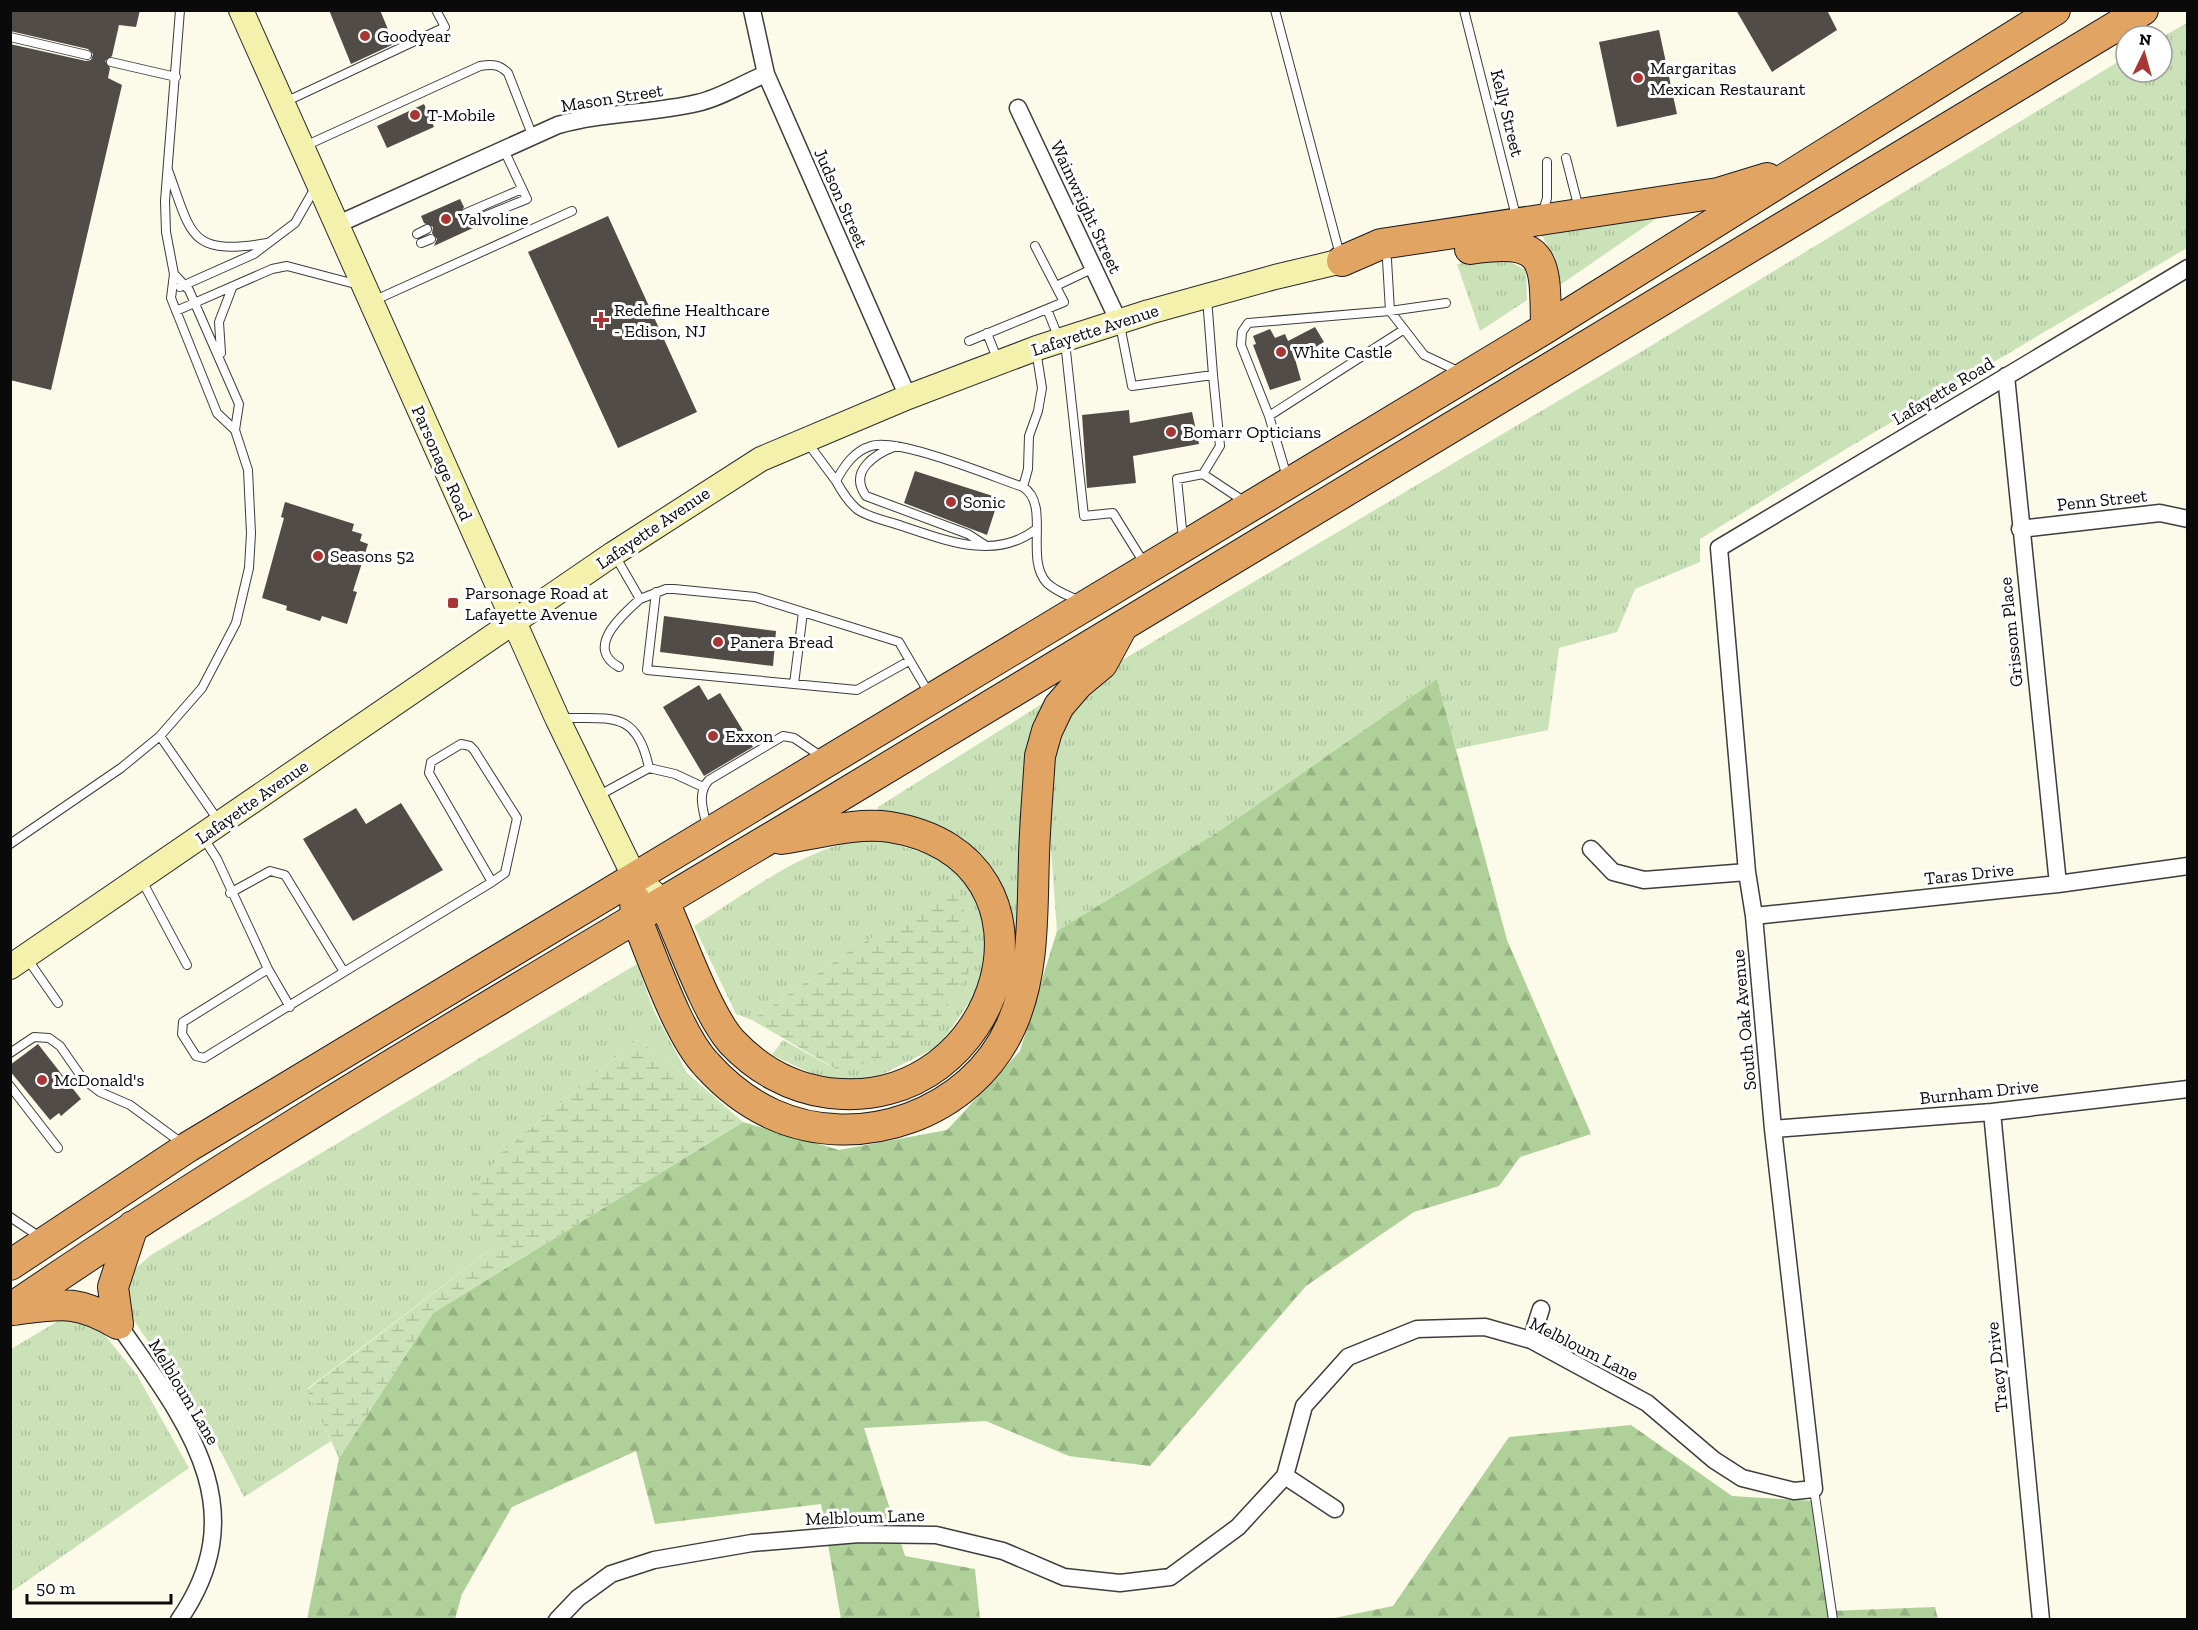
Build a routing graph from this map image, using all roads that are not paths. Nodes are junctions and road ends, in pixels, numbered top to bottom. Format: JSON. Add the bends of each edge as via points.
{"nodes":[{"id":1,"x":180,"y":10,"type":"edge"},
{"id":2,"x":241,"y":10,"type":"edge"},
{"id":3,"x":436,"y":10,"type":"edge"},
{"id":4,"x":752,"y":10,"type":"edge"},
{"id":5,"x":1275,"y":10,"type":"edge"},
{"id":6,"x":1464,"y":10,"type":"edge"},
{"id":7,"x":2055,"y":10,"type":"edge"},
{"id":8,"x":2143,"y":10,"type":"edge"},
{"id":9,"x":10,"y":37,"type":"edge"},
{"id":10,"x":87,"y":55,"type":"dead end"},
{"id":11,"x":111,"y":62,"type":"dead end"},
{"id":12,"x":766,"y":74,"type":"junction"},
{"id":13,"x":176,"y":77,"type":"junction"},
{"id":14,"x":282,"y":104,"type":"junction"},
{"id":15,"x":1018,"y":108,"type":"dead end"},
{"id":16,"x":533,"y":137,"type":"junction"},
{"id":17,"x":302,"y":148,"type":"junction"},
{"id":18,"x":504,"y":150,"type":"junction"},
{"id":19,"x":1566,"y":158,"type":"dead end"},
{"id":20,"x":1547,"y":162,"type":"dead end"},
{"id":21,"x":167,"y":166,"type":"junction"},
{"id":22,"x":1797,"y":171,"type":"junction"},
{"id":23,"x":317,"y":184,"type":"junction"},
{"id":24,"x":522,"y":189,"type":"junction"},
{"id":25,"x":572,"y":211,"type":"dead end"},
{"id":26,"x":466,"y":213,"type":"dead end"},
{"id":27,"x":1580,"y":213,"type":"junction"},
{"id":28,"x":1529,"y":221,"type":"junction"},
{"id":29,"x":470,"y":222,"type":"dead end"},
{"id":30,"x":336,"y":225,"type":"junction"},
{"id":31,"x":427,"y":229,"type":"dead end"},
{"id":32,"x":417,"y":234,"type":"dead end"},
{"id":33,"x":431,"y":239,"type":"dead end"},
{"id":34,"x":267,"y":243,"type":"junction"},
{"id":35,"x":421,"y":243,"type":"dead end"},
{"id":36,"x":1035,"y":246,"type":"dead end"},
{"id":37,"x":1387,"y":260,"type":"junction"},
{"id":38,"x":1342,"y":261,"type":"junction"},
{"id":39,"x":1094,"y":268,"type":"junction"},
{"id":40,"x":2187,"y":268,"type":"edge"},
{"id":41,"x":174,"y":274,"type":"junction"},
{"id":42,"x":185,"y":285,"type":"junction"},
{"id":43,"x":1056,"y":286,"type":"junction"},
{"id":44,"x":232,"y":288,"type":"junction"},
{"id":45,"x":172,"y":291,"type":"junction"},
{"id":46,"x":367,"y":294,"type":"junction"},
{"id":47,"x":1206,"y":296,"type":"junction"},
{"id":48,"x":195,"y":303,"type":"junction"},
{"id":49,"x":1446,"y":303,"type":"dead end"},
{"id":50,"x":1047,"y":309,"type":"junction"},
{"id":51,"x":176,"y":311,"type":"junction"},
{"id":52,"x":1390,"y":311,"type":"junction"},
{"id":53,"x":1119,"y":322,"type":"junction"},
{"id":54,"x":1546,"y":328,"type":"junction"},
{"id":55,"x":1403,"y":330,"type":"junction"},
{"id":56,"x":987,"y":333,"type":"junction"},
{"id":57,"x":969,"y":340,"type":"dead end"},
{"id":58,"x":1062,"y":340,"type":"junction"},
{"id":59,"x":1036,"y":349,"type":"junction"},
{"id":60,"x":221,"y":360,"type":"junction"},
{"id":61,"x":998,"y":362,"type":"junction"},
{"id":62,"x":1213,"y":375,"type":"junction"},
{"id":63,"x":1467,"y":376,"type":"junction"},
{"id":64,"x":2006,"y":376,"type":"junction"},
{"id":65,"x":908,"y":397,"type":"junction"},
{"id":66,"x":1269,"y":416,"type":"junction"},
{"id":67,"x":235,"y":430,"type":"junction"},
{"id":68,"x":805,"y":439,"type":"junction"},
{"id":69,"x":896,"y":446,"type":"junction"},
{"id":70,"x":1203,"y":474,"type":"junction"},
{"id":71,"x":836,"y":481,"type":"junction"},
{"id":72,"x":1289,"y":483,"type":"junction"},
{"id":73,"x":1023,"y":487,"type":"junction"},
{"id":74,"x":1251,"y":506,"type":"junction"},
{"id":75,"x":2187,"y":519,"type":"edge"},
{"id":76,"x":2020,"y":529,"type":"junction"},
{"id":77,"x":1035,"y":530,"type":"junction"},
{"id":78,"x":986,"y":546,"type":"junction"},
{"id":79,"x":1184,"y":546,"type":"junction"},
{"id":80,"x":1719,"y":548,"type":"joint"},
{"id":81,"x":613,"y":554,"type":"junction"},
{"id":82,"x":1148,"y":568,"type":"junction"},
{"id":83,"x":656,"y":592,"type":"junction"},
{"id":84,"x":640,"y":599,"type":"junction"},
{"id":85,"x":1087,"y":604,"type":"junction"},
{"id":86,"x":803,"y":612,"type":"junction"},
{"id":87,"x":514,"y":623,"type":"junction"},
{"id":88,"x":1122,"y":626,"type":"junction"},
{"id":89,"x":909,"y":662,"type":"junction"},
{"id":90,"x":619,"y":667,"type":"dead end"},
{"id":91,"x":794,"y":684,"type":"junction"},
{"id":92,"x":931,"y":697,"type":"junction"},
{"id":93,"x":557,"y":718,"type":"junction"},
{"id":94,"x":160,"y":736,"type":"junction"},
{"id":95,"x":827,"y":760,"type":"junction"},
{"id":96,"x":649,"y":768,"type":"junction"},
{"id":97,"x":703,"y":787,"type":"junction"},
{"id":98,"x":596,"y":797,"type":"junction"},
{"id":99,"x":212,"y":830,"type":"junction"},
{"id":100,"x":708,"y":832,"type":"junction"},
{"id":101,"x":764,"y":842,"type":"junction"},
{"id":102,"x":10,"y":844,"type":"edge"},
{"id":103,"x":1591,"y":849,"type":"dead end"},
{"id":104,"x":2187,"y":866,"type":"edge"},
{"id":105,"x":1747,"y":872,"type":"junction"},
{"id":106,"x":634,"y":876,"type":"junction"},
{"id":107,"x":141,"y":878,"type":"junction"},
{"id":108,"x":492,"y":882,"type":"junction"},
{"id":109,"x":2058,"y":884,"type":"junction"},
{"id":110,"x":230,"y":893,"type":"junction"},
{"id":111,"x":664,"y":902,"type":"junction"},
{"id":112,"x":1754,"y":916,"type":"junction"},
{"id":113,"x":636,"y":918,"type":"junction"},
{"id":114,"x":18,"y":962,"type":"edge"},
{"id":115,"x":187,"y":966,"type":"dead end"},
{"id":116,"x":268,"y":969,"type":"junction"},
{"id":117,"x":344,"y":972,"type":"junction"},
{"id":118,"x":58,"y":1003,"type":"dead end"},
{"id":119,"x":290,"y":1007,"type":"junction"},
{"id":120,"x":10,"y":1053,"type":"edge"},
{"id":121,"x":10,"y":1086,"type":"edge"},
{"id":122,"x":2187,"y":1089,"type":"edge"},
{"id":123,"x":1992,"y":1112,"type":"junction"},
{"id":124,"x":1773,"y":1129,"type":"junction"},
{"id":125,"x":188,"y":1147,"type":"junction"},
{"id":126,"x":58,"y":1148,"type":"dead end"},
{"id":127,"x":10,"y":1216,"type":"edge"},
{"id":128,"x":132,"y":1226,"type":"junction"},
{"id":129,"x":46,"y":1241,"type":"junction"},
{"id":130,"x":10,"y":1265,"type":"edge"},
{"id":131,"x":10,"y":1310,"type":"edge"},
{"id":132,"x":1540,"y":1310,"type":"dead end"},
{"id":133,"x":118,"y":1324,"type":"junction"},
{"id":134,"x":1531,"y":1340,"type":"junction"},
{"id":135,"x":1285,"y":1476,"type":"junction"},
{"id":136,"x":1814,"y":1489,"type":"junction"},
{"id":137,"x":1335,"y":1509,"type":"dead end"},
{"id":138,"x":179,"y":1620,"type":"edge"},
{"id":139,"x":557,"y":1620,"type":"edge"},
{"id":140,"x":1833,"y":1620,"type":"edge"},
{"id":141,"x":2041,"y":1620,"type":"edge"}],
"edges":[{"from":1,"to":13,"type":"lane"},
{"from":2,"to":14,"type":"street","name":"Parsonage Road"},
{"from":3,"to":14,"type":"lane","via":[[445,27]]},
{"from":4,"to":12,"type":"street","name":"Judson Street"},
{"from":5,"to":38,"type":"lane"},
{"from":6,"to":28,"type":"lane","name":"Kelly Street"},
{"from":7,"to":22,"type":"highway"},
{"from":8,"to":88,"type":"highway","via":[[1685,290]]},
{"from":9,"to":10,"type":"lane"},
{"from":11,"to":13,"type":"lane"},
{"from":12,"to":16,"type":"street","name":"Mason Street","via":[[700,103],[582,119]]},
{"from":12,"to":65,"type":"street","name":"Judson Street"},
{"from":13,"to":21,"type":"lane"},
{"from":14,"to":17,"type":"street","name":"Parsonage Road"},
{"from":15,"to":39,"type":"street","name":"Wainwright Street"},
{"from":16,"to":17,"type":"lane","via":[[508,73],[493,64],[480,66]]},
{"from":16,"to":18,"type":"street","name":"Mason Street"},
{"from":17,"to":23,"type":"street","name":"Parsonage Road"},
{"from":18,"to":24,"type":"lane"},
{"from":18,"to":30,"type":"street","name":"Mason Street"},
{"from":19,"to":27,"type":"lane"},
{"from":20,"to":28,"type":"lane","via":[[1547,198]]},
{"from":21,"to":34,"type":"lane","via":[[189,226],[202,242],[221,248]]},
{"from":21,"to":41,"type":"lane","via":[[166,232]]},
{"from":22,"to":27,"type":"highway","via":[[1718,193]]},
{"from":22,"to":54,"type":"highway"},
{"from":23,"to":30,"type":"street","name":"Parsonage Road"},
{"from":23,"to":34,"type":"lane","via":[[296,223]]},
{"from":24,"to":26,"type":"lane"},
{"from":24,"to":29,"type":"lane","via":[[527,199]]},
{"from":25,"to":46,"type":"lane"},
{"from":27,"to":28,"type":"highway"},
{"from":28,"to":38,"type":"highway","via":[[1381,244]]},
{"from":30,"to":46,"type":"street","name":"Parsonage Road"},
{"from":31,"to":32,"type":"lane"},
{"from":33,"to":35,"type":"lane"},
{"from":34,"to":42,"type":"lane","via":[[254,254]]},
{"from":36,"to":43,"type":"lane"},
{"from":37,"to":38,"type":"highway"},
{"from":37,"to":52,"type":"lane"},
{"from":37,"to":54,"type":"highway","via":[[1503,244],[1524,247],[1538,259],[1544,272]]},
{"from":38,"to":47,"type":"street","name":"Lafayette Avenue"},
{"from":39,"to":43,"type":"lane"},
{"from":39,"to":53,"type":"street","name":"Wainwright Street"},
{"from":40,"to":64,"type":"street","name":"Lafayette Road"},
{"from":41,"to":42,"type":"lane"},
{"from":41,"to":45,"type":"lane"},
{"from":42,"to":45,"type":"lane"},
{"from":42,"to":48,"type":"lane"},
{"from":43,"to":50,"type":"lane","via":[[1064,302]]},
{"from":44,"to":46,"type":"lane","via":[[287,266]]},
{"from":44,"to":48,"type":"lane"},
{"from":44,"to":60,"type":"lane","via":[[219,322]]},
{"from":45,"to":51,"type":"lane"},
{"from":46,"to":87,"type":"street","name":"Parsonage Road"},
{"from":47,"to":53,"type":"street","name":"Lafayette Avenue"},
{"from":47,"to":62,"type":"lane"},
{"from":48,"to":51,"type":"lane"},
{"from":48,"to":60,"type":"lane"},
{"from":49,"to":52,"type":"lane"},
{"from":50,"to":56,"type":"lane"},
{"from":50,"to":58,"type":"lane"},
{"from":51,"to":67,"type":"lane","via":[[217,413]]},
{"from":52,"to":55,"type":"lane"},
{"from":52,"to":66,"type":"lane","via":[[1248,323],[1241,345]]},
{"from":53,"to":58,"type":"street","name":"Lafayette Avenue"},
{"from":53,"to":62,"type":"lane","via":[[1132,386]]},
{"from":54,"to":63,"type":"highway"},
{"from":55,"to":63,"type":"lane","via":[[1424,355]]},
{"from":55,"to":66,"type":"lane"},
{"from":56,"to":57,"type":"lane"},
{"from":56,"to":61,"type":"lane"},
{"from":58,"to":59,"type":"street","name":"Lafayette Avenue"},
{"from":58,"to":82,"type":"lane","via":[[1084,516],[1113,513]]},
{"from":59,"to":61,"type":"street","name":"Lafayette Avenue"},
{"from":59,"to":73,"type":"lane","via":[[1042,388],[1029,436]]},
{"from":60,"to":67,"type":"lane","via":[[239,404]]},
{"from":61,"to":65,"type":"street","name":"Lafayette Avenue"},
{"from":62,"to":70,"type":"lane","via":[[1220,446]]},
{"from":63,"to":72,"type":"highway"},
{"from":64,"to":76,"type":"street","name":"Grissom Place"},
{"from":64,"to":80,"type":"street","name":"Lafayette Road"},
{"from":65,"to":68,"type":"street","name":"Lafayette Avenue"},
{"from":66,"to":72,"type":"lane"},
{"from":67,"to":94,"type":"lane","via":[[248,470],[251,533],[249,568],[236,623],[202,688]]},
{"from":68,"to":71,"type":"lane"},
{"from":68,"to":81,"type":"street","name":"Lafayette Avenue","via":[[761,459]]},
{"from":69,"to":71,"type":"lane","via":[[883,444],[861,451],[846,462]]},
{"from":69,"to":73,"type":"lane"},
{"from":69,"to":78,"type":"lane","via":[[879,453],[864,466],[861,481],[866,496],[968,534]]},
{"from":70,"to":74,"type":"lane"},
{"from":70,"to":79,"type":"lane","via":[[1178,479]]},
{"from":71,"to":78,"type":"lane","via":[[843,495],[861,512],[960,545]]},
{"from":72,"to":74,"type":"highway"},
{"from":73,"to":77,"type":"lane","via":[[1036,502]]},
{"from":74,"to":79,"type":"highway"},
{"from":75,"to":76,"type":"street","name":"Penn Street","via":[[2160,513]]},
{"from":76,"to":109,"type":"street","name":"Grissom Place"},
{"from":77,"to":78,"type":"lane","via":[[1016,541]]},
{"from":77,"to":85,"type":"lane","via":[[1041,575],[1058,590]]},
{"from":79,"to":82,"type":"highway"},
{"from":80,"to":105,"type":"street","name":"South Oak Avenue"},
{"from":81,"to":84,"type":"lane"},
{"from":81,"to":87,"type":"street","name":"Lafayette Avenue"},
{"from":82,"to":85,"type":"highway"},
{"from":83,"to":84,"type":"lane"},
{"from":83,"to":86,"type":"lane","via":[[674,589],[744,595]]},
{"from":83,"to":91,"type":"lane","via":[[647,670]]},
{"from":84,"to":90,"type":"lane","via":[[606,636],[605,653]]},
{"from":85,"to":92,"type":"highway"},
{"from":86,"to":89,"type":"lane","via":[[899,642]]},
{"from":86,"to":91,"type":"lane"},
{"from":87,"to":93,"type":"street","name":"Parsonage Road"},
{"from":87,"to":99,"type":"street","name":"Lafayette Avenue"},
{"from":88,"to":101,"type":"highway"},
{"from":88,"to":113,"type":"highway","via":[[1102,664],[1059,706],[1047,730],[1040,756],[1031,935],[1020,1003],[1010,1027],[982,1070],[939,1104],[914,1117],[852,1131],[799,1123],[744,1098],[705,1064],[689,1042]]},
{"from":89,"to":91,"type":"lane","via":[[857,690]]},
{"from":89,"to":92,"type":"lane"},
{"from":92,"to":95,"type":"highway"},
{"from":93,"to":96,"type":"lane","via":[[622,720],[632,727]]},
{"from":93,"to":98,"type":"street","name":"Parsonage Road"},
{"from":94,"to":99,"type":"lane"},
{"from":94,"to":102,"type":"lane","via":[[121,768]]},
{"from":95,"to":97,"type":"lane","via":[[794,738],[783,736]]},
{"from":95,"to":100,"type":"highway"},
{"from":96,"to":97,"type":"lane"},
{"from":96,"to":98,"type":"lane"},
{"from":97,"to":100,"type":"lane"},
{"from":98,"to":106,"type":"street","name":"Parsonage Road"},
{"from":99,"to":107,"type":"street","name":"Lafayette Avenue"},
{"from":99,"to":110,"type":"lane","via":[[217,859]]},
{"from":100,"to":106,"type":"highway"},
{"from":101,"to":111,"type":"highway"},
{"from":101,"to":111,"type":"highway","via":[[852,828],[888,827],[935,842],[965,863],[994,907],[1000,961],[988,1004],[959,1047],[916,1078],[868,1093],[813,1091],[785,1081],[747,1056],[730,1039],[716,1018]]},
{"from":103,"to":105,"type":"street","via":[[1613,872],[1644,880]]},
{"from":104,"to":109,"type":"street","name":"Taras Drive"},
{"from":105,"to":112,"type":"street","name":"South Oak Avenue"},
{"from":106,"to":111,"type":"street","name":"Parsonage Road"},
{"from":106,"to":113,"type":"highway"},
{"from":106,"to":125,"type":"highway"},
{"from":107,"to":114,"type":"street","name":"Lafayette Avenue"},
{"from":107,"to":115,"type":"lane"},
{"from":108,"to":108,"type":"lane","via":[[429,773],[431,762],[461,744],[474,750],[517,818],[505,873]]},
{"from":108,"to":117,"type":"lane"},
{"from":109,"to":112,"type":"street","name":"Taras Drive"},
{"from":110,"to":116,"type":"lane"},
{"from":110,"to":117,"type":"lane","via":[[267,872],[282,873]]},
{"from":111,"to":113,"type":"highway"},
{"from":112,"to":124,"type":"street","name":"South Oak Avenue"},
{"from":113,"to":128,"type":"highway"},
{"from":114,"to":118,"type":"lane"},
{"from":116,"to":119,"type":"lane"},
{"from":116,"to":119,"type":"lane","via":[[186,1018],[182,1034],[196,1056],[204,1058]]},
{"from":117,"to":119,"type":"lane"},
{"from":120,"to":125,"type":"lane","via":[[34,1037],[49,1038],[60,1046],[83,1079],[100,1092],[130,1105]]},
{"from":121,"to":126,"type":"lane"},
{"from":122,"to":123,"type":"street","name":"Burnham Drive"},
{"from":123,"to":124,"type":"street","name":"Burnham Drive"},
{"from":123,"to":141,"type":"street","name":"Tracy Drive"},
{"from":124,"to":136,"type":"street","name":"South Oak Avenue"},
{"from":125,"to":129,"type":"highway"},
{"from":127,"to":129,"type":"lane"},
{"from":128,"to":131,"type":"highway"},
{"from":128,"to":133,"type":"highway","via":[[113,1287]]},
{"from":129,"to":130,"type":"highway"},
{"from":131,"to":133,"type":"highway","via":[[77,1305]]},
{"from":132,"to":134,"type":"street"},
{"from":133,"to":138,"type":"street","name":"Melbloum Lane","via":[[192,1435],[208,1481],[212,1528],[209,1554],[203,1576]]},
{"from":134,"to":135,"type":"street","name":"Melbloum Lane","via":[[1485,1327],[1417,1329],[1348,1357],[1304,1406]]},
{"from":134,"to":136,"type":"street","name":"Melbloum Lane","via":[[1647,1403],[1714,1461],[1742,1478],[1794,1491]]},
{"from":135,"to":137,"type":"street"},
{"from":135,"to":139,"type":"street","name":"Melbloum Lane","via":[[1238,1527],[1170,1577],[1120,1583],[1064,1577],[1003,1551],[936,1535],[859,1534],[752,1543],[654,1560],[611,1574],[578,1598]]},
{"from":136,"to":140,"type":"lane"}]}
